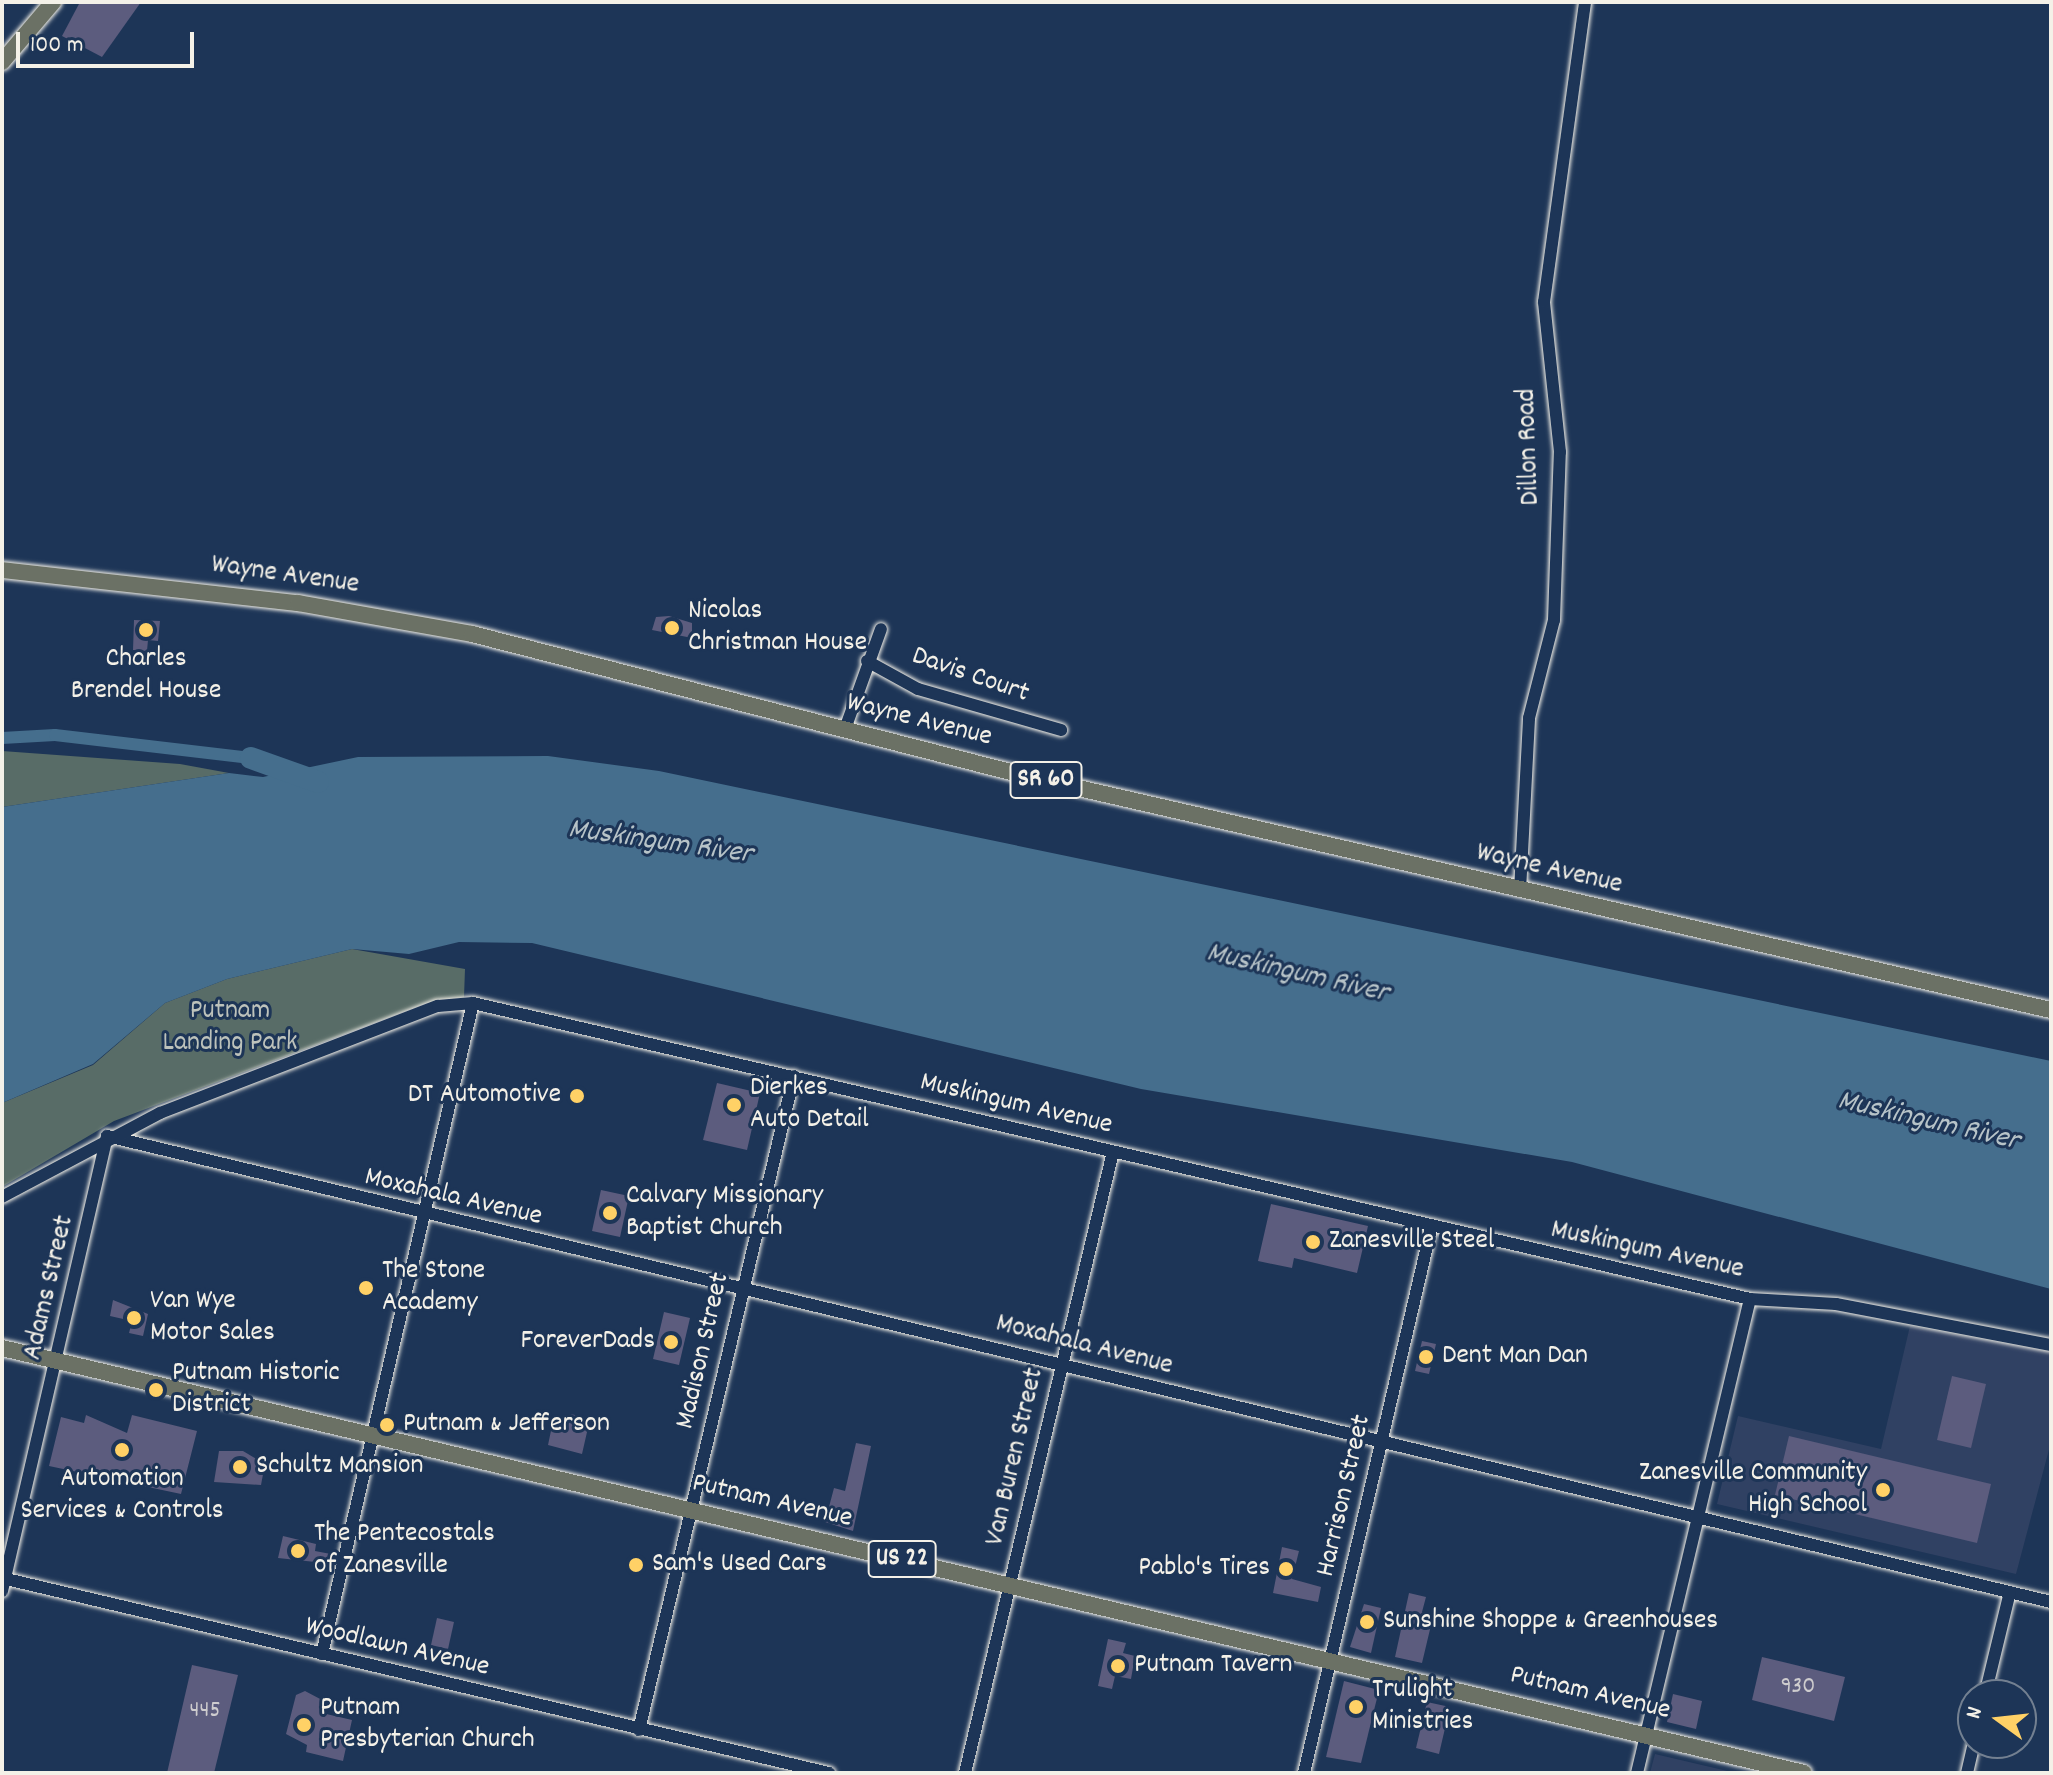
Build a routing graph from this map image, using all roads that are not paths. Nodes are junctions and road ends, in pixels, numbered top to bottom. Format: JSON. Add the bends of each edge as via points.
{"nodes":[{"id":1,"x":53,"y":2,"type":"edge"},
{"id":2,"x":1585,"y":2,"type":"edge"},
{"id":3,"x":2,"y":62,"type":"edge"},
{"id":4,"x":2,"y":570,"type":"edge"},
{"id":5,"x":881,"y":629,"type":"dead end"},
{"id":6,"x":867,"y":661,"type":"junction"},
{"id":7,"x":845,"y":729,"type":"junction"},
{"id":8,"x":1061,"y":730,"type":"dead end"},
{"id":9,"x":1520,"y":891,"type":"junction"},
{"id":10,"x":473,"y":1003,"type":"junction"},
{"id":11,"x":2051,"y":1010,"type":"edge"},
{"id":12,"x":794,"y":1076,"type":"junction"},
{"id":13,"x":107,"y":1136,"type":"junction"},
{"id":14,"x":1113,"y":1152,"type":"junction"},
{"id":15,"x":2,"y":1197,"type":"edge"},
{"id":16,"x":424,"y":1215,"type":"junction"},
{"id":17,"x":1431,"y":1229,"type":"junction"},
{"id":18,"x":744,"y":1288,"type":"junction"},
{"id":19,"x":1750,"y":1299,"type":"junction"},
{"id":20,"x":2051,"y":1345,"type":"edge"},
{"id":21,"x":2,"y":1348,"type":"edge"},
{"id":22,"x":57,"y":1361,"type":"junction"},
{"id":23,"x":1062,"y":1365,"type":"junction"},
{"id":24,"x":373,"y":1435,"type":"junction"},
{"id":25,"x":1382,"y":1442,"type":"junction"},
{"id":26,"x":691,"y":1510,"type":"junction"},
{"id":27,"x":1698,"y":1516,"type":"junction"},
{"id":28,"x":3,"y":1583,"type":"edge"},
{"id":29,"x":1010,"y":1585,"type":"junction"},
{"id":30,"x":2010,"y":1592,"type":"junction"},
{"id":31,"x":2051,"y":1602,"type":"edge"},
{"id":32,"x":322,"y":1654,"type":"junction"},
{"id":33,"x":1331,"y":1660,"type":"junction"},
{"id":34,"x":1989,"y":1679,"type":"edge"},
{"id":35,"x":639,"y":1730,"type":"junction"},
{"id":36,"x":1646,"y":1734,"type":"junction"},
{"id":37,"x":1805,"y":1772,"type":"edge"},
{"id":38,"x":829,"y":1773,"type":"edge"},
{"id":39,"x":965,"y":1773,"type":"edge"},
{"id":40,"x":1304,"y":1773,"type":"edge"},
{"id":41,"x":1637,"y":1773,"type":"edge"}],
"edges":[{"from":1,"to":3,"type":"main road"},
{"from":2,"to":9,"type":"street","name":"Dillon Road","via":[[1545,287],[1560,452],[1554,620],[1529,718]]},
{"from":4,"to":7,"type":"main road","name":"Wayne Avenue","number":"SR 60","via":[[369,614]]},
{"from":5,"to":6,"type":"street"},
{"from":6,"to":7,"type":"street"},
{"from":6,"to":8,"type":"street","name":"Davis Court","via":[[918,689]]},
{"from":7,"to":9,"type":"main road","name":"Wayne Avenue","number":"SR 60"},
{"from":9,"to":11,"type":"main road","name":"Wayne Avenue","number":"SR 60"},
{"from":10,"to":12,"type":"street","name":"Muskingum Avenue"},
{"from":10,"to":13,"type":"street","name":"Muskingum Avenue","via":[[438,1006]]},
{"from":10,"to":16,"type":"street"},
{"from":12,"to":14,"type":"street","name":"Muskingum Avenue"},
{"from":12,"to":18,"type":"street","name":"Madison Street"},
{"from":13,"to":15,"type":"street","name":"Muskingum Avenue"},
{"from":13,"to":16,"type":"street","name":"Moxahala Avenue"},
{"from":13,"to":22,"type":"street","name":"Adams Street"},
{"from":14,"to":17,"type":"street","name":"Muskingum Avenue"},
{"from":14,"to":23,"type":"street","name":"Van Buren Street"},
{"from":16,"to":18,"type":"street","name":"Moxahala Avenue"},
{"from":16,"to":24,"type":"street"},
{"from":17,"to":19,"type":"street","name":"Muskingum Avenue"},
{"from":17,"to":25,"type":"street","name":"Harrison Street"},
{"from":18,"to":23,"type":"street","name":"Moxahala Avenue"},
{"from":18,"to":26,"type":"street","name":"Madison Street"},
{"from":19,"to":20,"type":"street","name":"Muskingum Avenue","via":[[1836,1304]]},
{"from":19,"to":27,"type":"street"},
{"from":21,"to":22,"type":"main road","name":"Putnam Avenue","number":"US 22"},
{"from":22,"to":24,"type":"main road","name":"Putnam Avenue","number":"US 22"},
{"from":22,"to":28,"type":"street","name":"Adams Street"},
{"from":23,"to":25,"type":"street","name":"Moxahala Avenue"},
{"from":23,"to":29,"type":"street","name":"Van Buren Street"},
{"from":24,"to":26,"type":"main road","name":"Putnam Avenue","number":"US 22"},
{"from":24,"to":32,"type":"street"},
{"from":25,"to":27,"type":"street","name":"Moxahala Avenue"},
{"from":25,"to":33,"type":"street","name":"Harrison Street"},
{"from":26,"to":29,"type":"main road","name":"Putnam Avenue","number":"US 22"},
{"from":26,"to":35,"type":"street","name":"Madison Street"},
{"from":27,"to":30,"type":"street","name":"Moxahala Avenue"},
{"from":27,"to":36,"type":"street"},
{"from":28,"to":32,"type":"street","name":"Woodlawn Avenue"},
{"from":29,"to":33,"type":"main road","name":"Putnam Avenue","number":"US 22"},
{"from":29,"to":39,"type":"street","name":"Van Buren Street"},
{"from":30,"to":31,"type":"street","name":"Moxahala Avenue"},
{"from":30,"to":34,"type":"street"},
{"from":32,"to":35,"type":"street","name":"Woodlawn Avenue"},
{"from":33,"to":36,"type":"main road","name":"Putnam Avenue","number":"US 22"},
{"from":33,"to":40,"type":"street","name":"Harrison Street"},
{"from":35,"to":38,"type":"street","name":"Woodlawn Avenue"},
{"from":36,"to":37,"type":"main road","name":"Putnam Avenue","number":"US 22"},
{"from":36,"to":41,"type":"street"}]}
